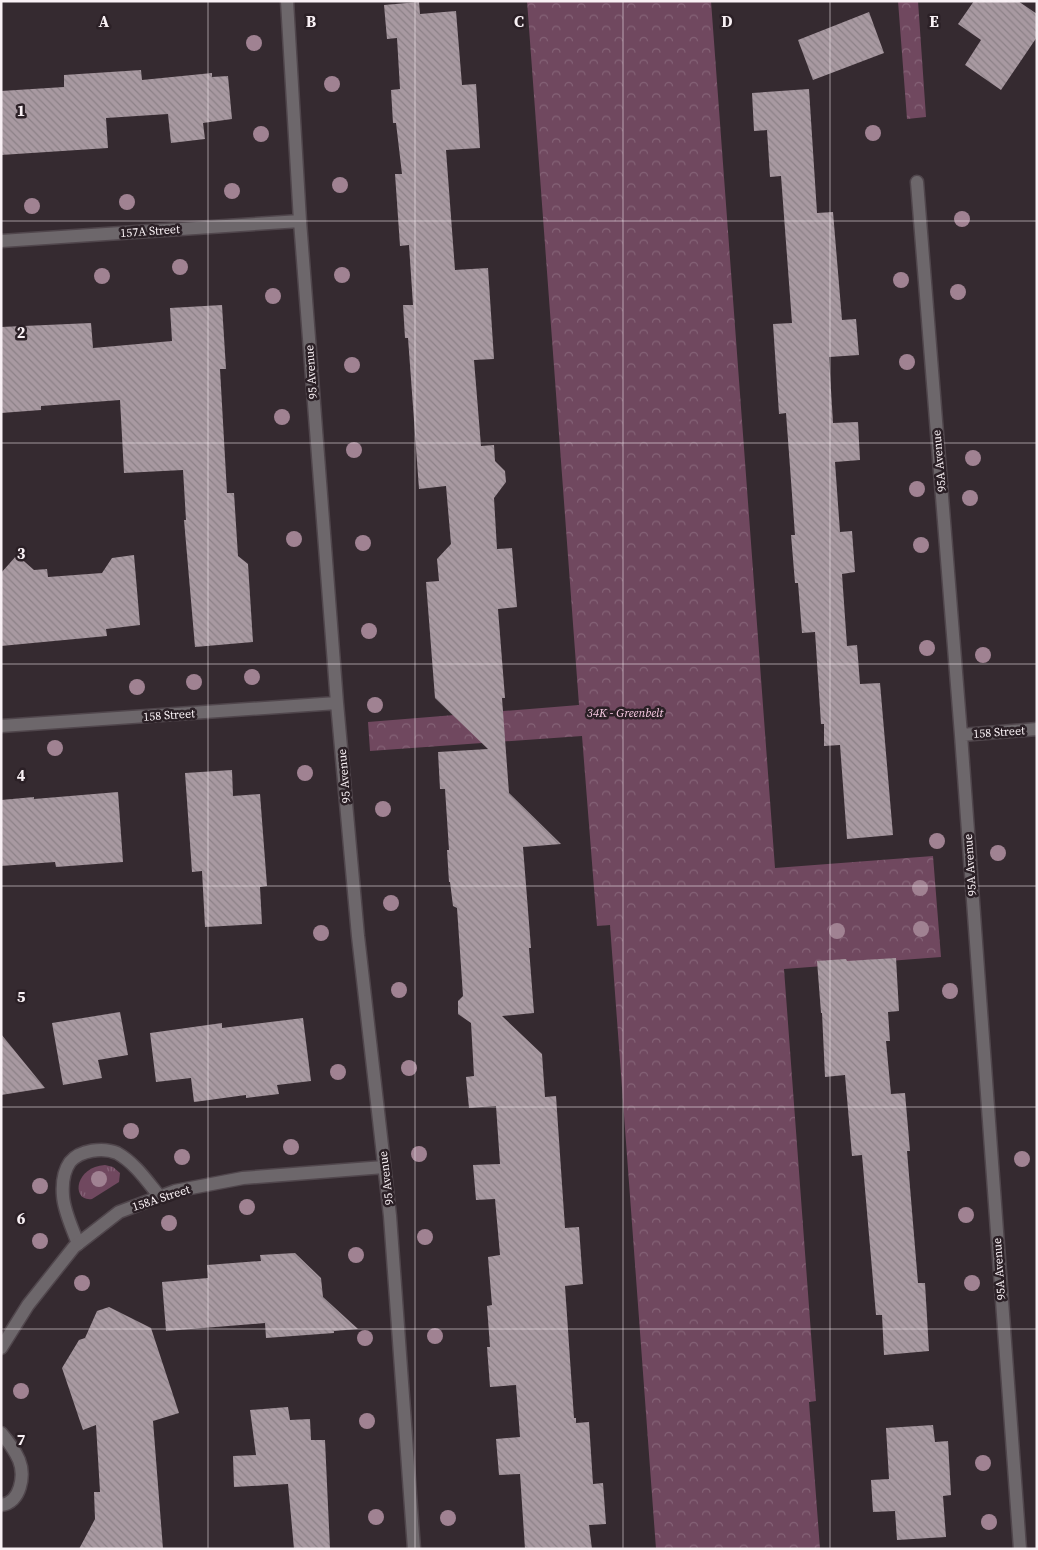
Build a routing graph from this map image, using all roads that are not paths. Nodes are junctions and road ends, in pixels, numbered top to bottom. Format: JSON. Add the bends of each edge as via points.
{"nodes":[{"id":1,"x":286,"y":1,"type":"edge"},
{"id":2,"x":917,"y":182,"type":"dead end"},
{"id":3,"x":300,"y":221,"type":"junction"},
{"id":4,"x":1,"y":241,"type":"edge"},
{"id":5,"x":337,"y":703,"type":"junction"},
{"id":6,"x":1,"y":726,"type":"edge"},
{"id":7,"x":1037,"y":729,"type":"edge"},
{"id":8,"x":961,"y":735,"type":"junction"},
{"id":9,"x":384,"y":1167,"type":"junction"},
{"id":10,"x":160,"y":1197,"type":"junction"},
{"id":11,"x":78,"y":1244,"type":"junction"},
{"id":12,"x":1,"y":1348,"type":"edge"},
{"id":13,"x":1,"y":1433,"type":"edge"},
{"id":14,"x":1,"y":1505,"type":"edge"},
{"id":15,"x":414,"y":1549,"type":"edge"},
{"id":16,"x":1020,"y":1549,"type":"edge"}],
"edges":[{"from":1,"to":3,"type":"street","name":"95 Avenue"},
{"from":2,"to":8,"type":"street","name":"95A Avenue"},
{"from":3,"to":4,"type":"street","name":"157A Street"},
{"from":3,"to":5,"type":"street","name":"95 Avenue"},
{"from":5,"to":6,"type":"street","name":"158 Street"},
{"from":5,"to":9,"type":"street","name":"95 Avenue","via":[[358,936]]},
{"from":7,"to":8,"type":"street","name":"158 Street"},
{"from":8,"to":16,"type":"street","name":"95A Avenue"},
{"from":9,"to":10,"type":"street","name":"158A Street","via":[[243,1178],[175,1191]]},
{"from":9,"to":15,"type":"street","name":"95 Avenue"},
{"from":10,"to":11,"type":"street","name":"158A Street","via":[[119,1212]]},
{"from":10,"to":11,"type":"street","via":[[136,1168],[116,1153],[98,1149],[82,1154],[70,1162],[63,1178],[63,1197]]},
{"from":11,"to":12,"type":"street","name":"158A Street","via":[[28,1305]]},
{"from":13,"to":14,"type":"street","via":[[19,1460],[21,1481],[16,1497]]}]}
